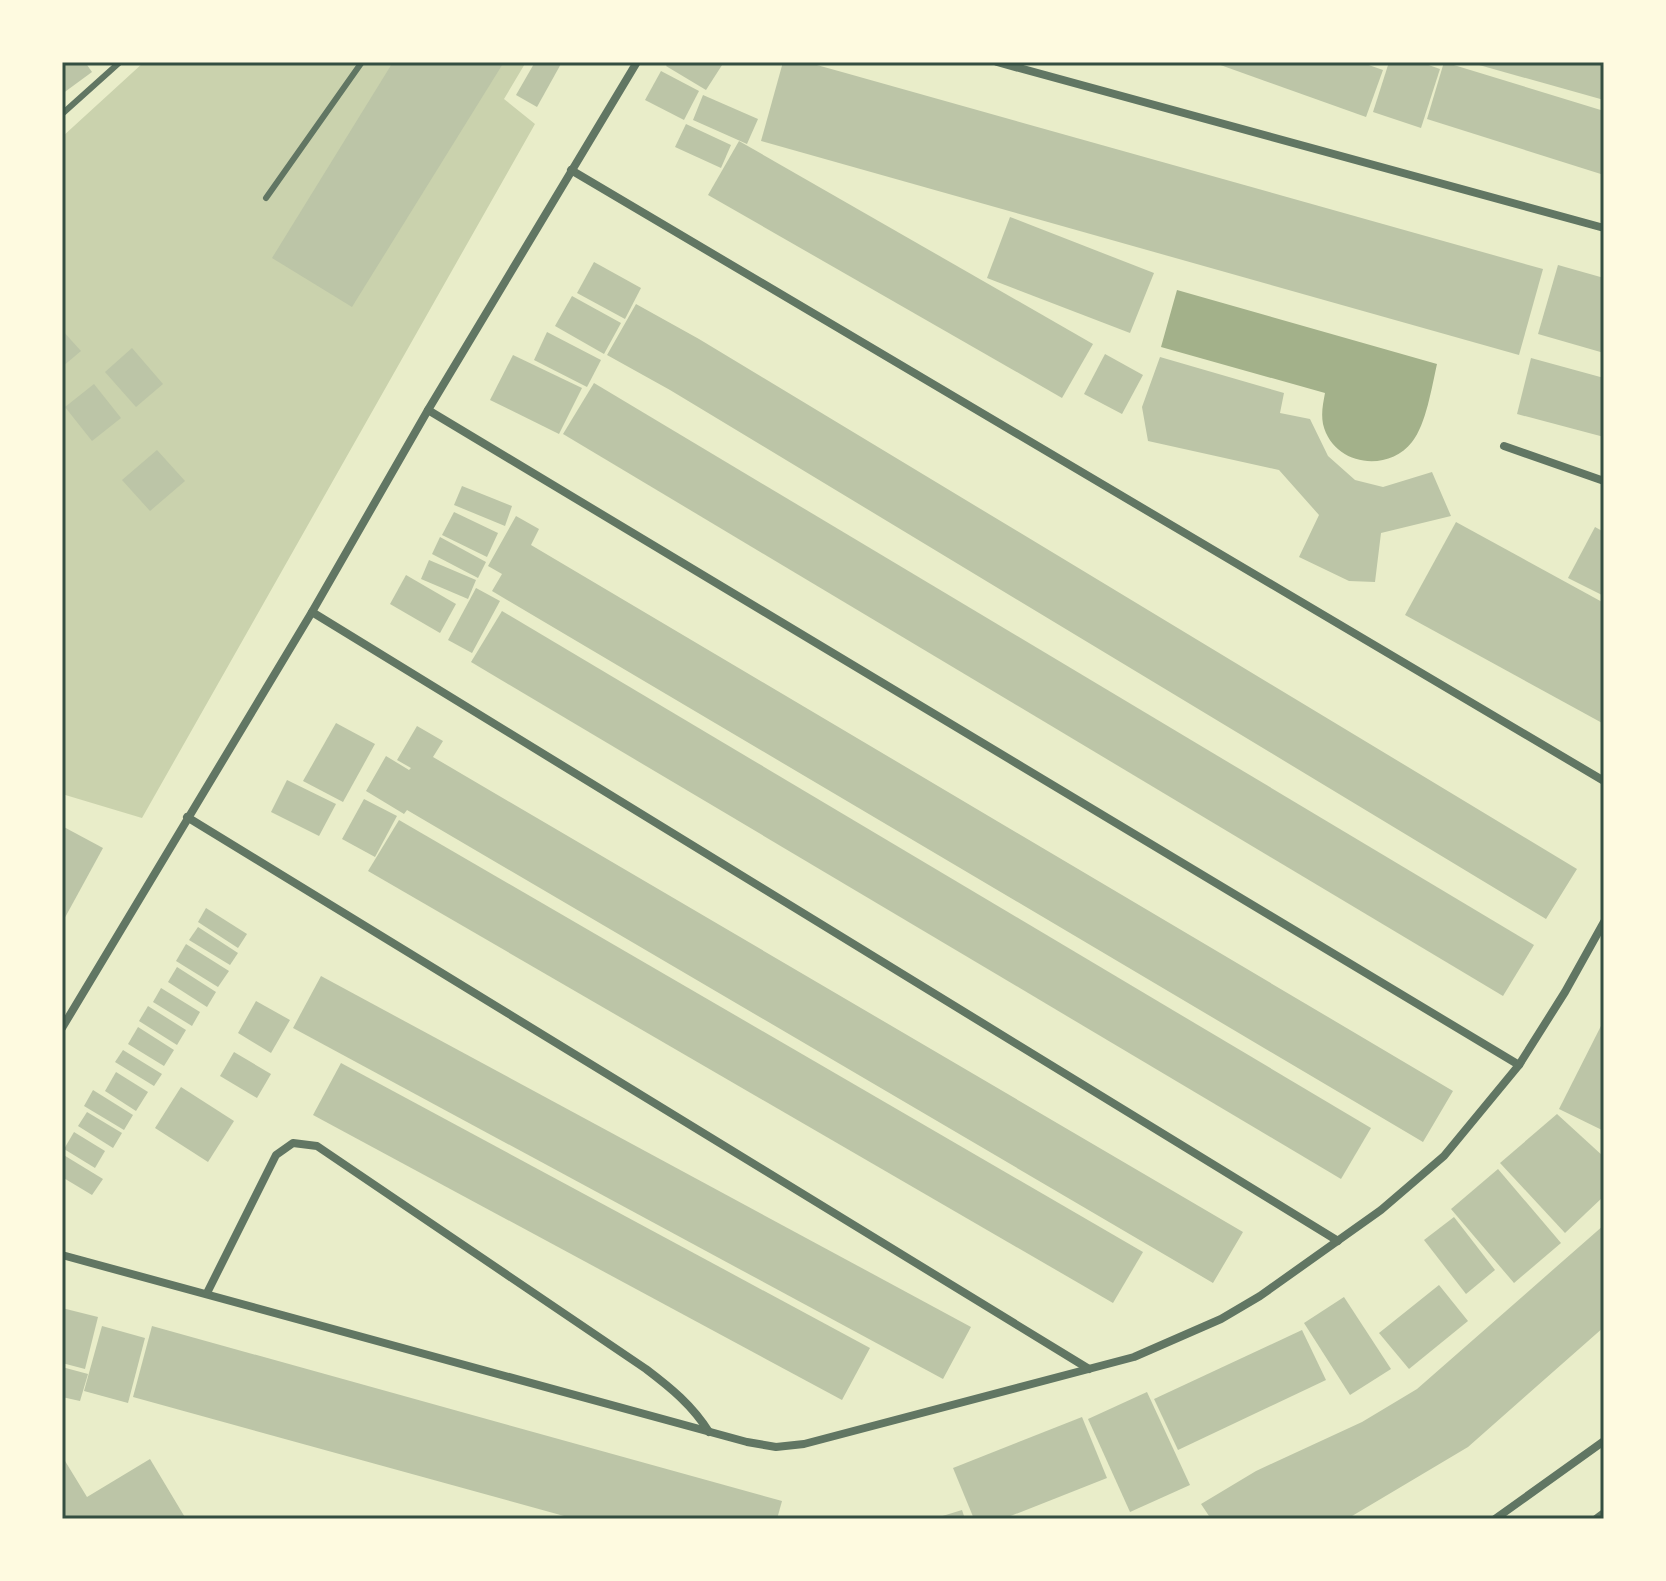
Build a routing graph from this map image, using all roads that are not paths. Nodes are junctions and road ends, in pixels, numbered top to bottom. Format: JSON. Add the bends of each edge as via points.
{"nodes":[{"id":1,"x":120,"y":62,"type":"edge"},
{"id":2,"x":362,"y":62,"type":"edge"},
{"id":3,"x":637,"y":62,"type":"edge"},
{"id":4,"x":997,"y":62,"type":"edge"},
{"id":5,"x":62,"y":114,"type":"edge"},
{"id":6,"x":571,"y":170,"type":"junction"},
{"id":7,"x":266,"y":198,"type":"dead end"},
{"id":8,"x":1604,"y":228,"type":"edge"},
{"id":9,"x":428,"y":410,"type":"junction"},
{"id":10,"x":1504,"y":446,"type":"dead end"},
{"id":11,"x":1604,"y":481,"type":"edge"},
{"id":12,"x":312,"y":612,"type":"junction"},
{"id":13,"x":1604,"y":781,"type":"edge"},
{"id":14,"x":187,"y":817,"type":"junction"},
{"id":15,"x":1604,"y":922,"type":"edge"},
{"id":16,"x":62,"y":1028,"type":"edge"},
{"id":17,"x":1519,"y":1065,"type":"junction"},
{"id":18,"x":1338,"y":1241,"type":"junction"},
{"id":19,"x":62,"y":1255,"type":"edge"},
{"id":20,"x":207,"y":1293,"type":"junction"},
{"id":21,"x":1089,"y":1369,"type":"junction"},
{"id":22,"x":710,"y":1432,"type":"junction"},
{"id":23,"x":1604,"y":1441,"type":"edge"},
{"id":24,"x":1604,"y":1513,"type":"edge"},
{"id":25,"x":1495,"y":1519,"type":"edge"},
{"id":26,"x":1596,"y":1519,"type":"edge"}],
"edges":[{"from":1,"to":5,"type":"lane"},
{"from":2,"to":7,"type":"lane"},
{"from":3,"to":6,"type":"street"},
{"from":4,"to":8,"type":"street"},
{"from":6,"to":9,"type":"street"},
{"from":6,"to":13,"type":"street"},
{"from":9,"to":12,"type":"street"},
{"from":9,"to":17,"type":"street"},
{"from":10,"to":11,"type":"street"},
{"from":12,"to":14,"type":"street"},
{"from":12,"to":18,"type":"street"},
{"from":14,"to":16,"type":"street"},
{"from":14,"to":21,"type":"street"},
{"from":15,"to":17,"type":"street"},
{"from":17,"to":18,"type":"street","via":[[1444,1156]]},
{"from":18,"to":21,"type":"street","via":[[1221,1319],[1134,1357]]},
{"from":19,"to":20,"type":"street"},
{"from":20,"to":22,"type":"street"},
{"from":20,"to":22,"type":"street","via":[[276,1155],[293,1143],[317,1146],[646,1369],[679,1394]]},
{"from":21,"to":22,"type":"street","via":[[804,1444],[776,1447]]},
{"from":23,"to":25,"type":"street"},
{"from":24,"to":26,"type":"street"}]}
